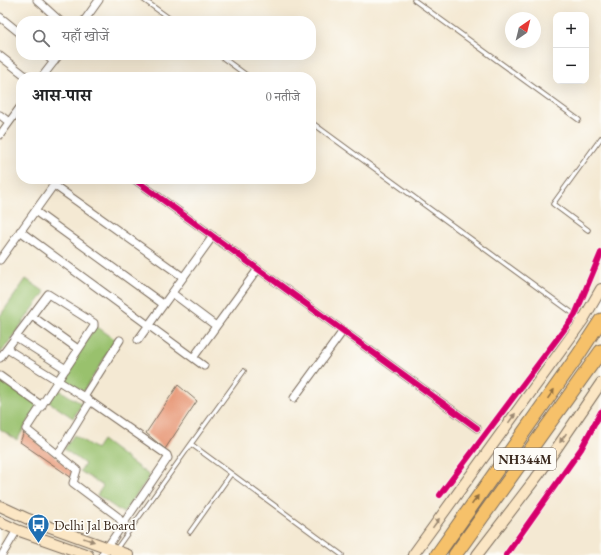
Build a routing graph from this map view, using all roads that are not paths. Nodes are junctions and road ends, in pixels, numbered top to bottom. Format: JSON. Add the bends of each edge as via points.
{"nodes":[{"id":1,"x":37,"y":0,"type":"edge"},
{"id":2,"x":99,"y":0,"type":"edge"},
{"id":3,"x":144,"y":0,"type":"edge"},
{"id":4,"x":414,"y":0,"type":"edge"},
{"id":5,"x":55,"y":16,"type":"edge"},
{"id":6,"x":88,"y":16,"type":"edge"},
{"id":7,"x":166,"y":16,"type":"edge"},
{"id":8,"x":0,"y":17,"type":"edge"},
{"id":9,"x":16,"y":30,"type":"edge"},
{"id":10,"x":0,"y":56,"type":"edge"},
{"id":11,"x":52,"y":60,"type":"edge"},
{"id":12,"x":226,"y":60,"type":"edge"},
{"id":13,"x":54,"y":62,"type":"joint"},
{"id":14,"x":21,"y":72,"type":"edge"},
{"id":15,"x":46,"y":72,"type":"edge"},
{"id":16,"x":243,"y":72,"type":"edge"},
{"id":17,"x":16,"y":113,"type":"edge"},
{"id":18,"x":0,"y":114,"type":"edge"},
{"id":19,"x":579,"y":120,"type":"dead end"},
{"id":20,"x":9,"y":122,"type":"junction"},
{"id":21,"x":316,"y":126,"type":"edge"},
{"id":22,"x":0,"y":135,"type":"edge"},
{"id":23,"x":601,"y":138,"type":"edge"},
{"id":24,"x":55,"y":184,"type":"edge"},
{"id":25,"x":59,"y":184,"type":"edge"},
{"id":26,"x":141,"y":184,"type":"edge"},
{"id":27,"x":35,"y":211,"type":"junction"},
{"id":28,"x":588,"y":230,"type":"dead end"},
{"id":29,"x":20,"y":231,"type":"junction"},
{"id":30,"x":213,"y":236,"type":"junction"},
{"id":31,"x":0,"y":260,"type":"edge"},
{"id":32,"x":258,"y":269,"type":"junction"},
{"id":33,"x":183,"y":277,"type":"junction"},
{"id":34,"x":601,"y":289,"type":"edge"},
{"id":35,"x":172,"y":293,"type":"junction"},
{"id":36,"x":163,"y":304,"type":"junction"},
{"id":37,"x":32,"y":316,"type":"junction"},
{"id":38,"x":583,"y":320,"type":"junction"},
{"id":39,"x":601,"y":320,"type":"edge"},
{"id":40,"x":148,"y":325,"type":"junction"},
{"id":41,"x":216,"y":326,"type":"junction"},
{"id":42,"x":343,"y":331,"type":"junction"},
{"id":43,"x":16,"y":337,"type":"junction"},
{"id":44,"x":120,"y":340,"type":"dead end"},
{"id":45,"x":138,"y":340,"type":"dead end"},
{"id":46,"x":7,"y":349,"type":"junction"},
{"id":47,"x":78,"y":349,"type":"junction"},
{"id":48,"x":601,"y":351,"type":"edge"},
{"id":49,"x":0,"y":358,"type":"edge"},
{"id":50,"x":193,"y":358,"type":"junction"},
{"id":51,"x":204,"y":366,"type":"dead end"},
{"id":52,"x":66,"y":369,"type":"junction"},
{"id":53,"x":244,"y":371,"type":"dead end"},
{"id":54,"x":0,"y":376,"type":"edge"},
{"id":55,"x":58,"y":380,"type":"junction"},
{"id":56,"x":601,"y":382,"type":"edge"},
{"id":57,"x":294,"y":398,"type":"dead end"},
{"id":58,"x":87,"y":400,"type":"junction"},
{"id":59,"x":42,"y":406,"type":"junction"},
{"id":60,"x":477,"y":428,"type":"dead end"},
{"id":61,"x":191,"y":444,"type":"junction"},
{"id":62,"x":58,"y":454,"type":"junction"},
{"id":63,"x":231,"y":474,"type":"junction"},
{"id":64,"x":0,"y":506,"type":"edge"},
{"id":65,"x":0,"y":522,"type":"edge"},
{"id":66,"x":123,"y":524,"type":"junction"},
{"id":67,"x":17,"y":530,"type":"junction"},
{"id":68,"x":190,"y":532,"type":"dead end"},
{"id":69,"x":109,"y":552,"type":"edge"},
{"id":70,"x":2,"y":555,"type":"edge"},
{"id":71,"x":88,"y":555,"type":"edge"},
{"id":72,"x":128,"y":555,"type":"edge"},
{"id":73,"x":342,"y":555,"type":"edge"},
{"id":74,"x":413,"y":555,"type":"edge"},
{"id":75,"x":436,"y":555,"type":"edge"},
{"id":76,"x":455,"y":555,"type":"edge"},
{"id":77,"x":477,"y":555,"type":"edge"}],
"edges":[{"from":1,"to":5,"type":"street"},
{"from":2,"to":6,"type":"street"},
{"from":3,"to":7,"type":"lane"},
{"from":4,"to":19,"type":"lane"},
{"from":8,"to":9,"type":"street"},
{"from":10,"to":14,"type":"street"},
{"from":11,"to":13,"type":"street"},
{"from":12,"to":16,"type":"lane"},
{"from":13,"to":15,"type":"street"},
{"from":17,"to":20,"type":"street"},
{"from":18,"to":20,"type":"street"},
{"from":20,"to":22,"type":"street"},
{"from":21,"to":38,"type":"lane"},
{"from":23,"to":28,"type":"lane","via":[[554,204]]},
{"from":24,"to":27,"type":"street"},
{"from":25,"to":33,"type":"street"},
{"from":26,"to":30,"type":"street"},
{"from":27,"to":29,"type":"street"},
{"from":27,"to":36,"type":"street"},
{"from":29,"to":31,"type":"street"},
{"from":29,"to":40,"type":"street"},
{"from":30,"to":32,"type":"street"},
{"from":30,"to":33,"type":"street"},
{"from":32,"to":41,"type":"street"},
{"from":32,"to":42,"type":"street"},
{"from":33,"to":35,"type":"street"},
{"from":34,"to":38,"type":"street"},
{"from":35,"to":36,"type":"street"},
{"from":35,"to":41,"type":"street"},
{"from":36,"to":40,"type":"street"},
{"from":37,"to":43,"type":"street"},
{"from":37,"to":47,"type":"street"},
{"from":37,"to":47,"type":"street","via":[[49,294],[94,322],[94,326]]},
{"from":74,"to":38,"type":"street","one_way":true},
{"from":75,"to":39,"type":"highway","number":"NH344M","one_way":true},
{"from":40,"to":45,"type":"street"},
{"from":40,"to":50,"type":"street"},
{"from":41,"to":50,"type":"street"},
{"from":42,"to":57,"type":"street"},
{"from":42,"to":60,"type":"street"},
{"from":43,"to":46,"type":"street"},
{"from":43,"to":52,"type":"street"},
{"from":44,"to":58,"type":"street"},
{"from":46,"to":49,"type":"street"},
{"from":46,"to":55,"type":"street"},
{"from":47,"to":52,"type":"street"},
{"from":48,"to":76,"type":"highway","number":"NH344M"},
{"from":50,"to":51,"type":"street"},
{"from":52,"to":55,"type":"street"},
{"from":53,"to":61,"type":"lane"},
{"from":54,"to":59,"type":"street"},
{"from":55,"to":58,"type":"street"},
{"from":55,"to":59,"type":"street"},
{"from":56,"to":77,"type":"street","one_way":true,"via":[[539,474]]},
{"from":58,"to":62,"type":"street"},
{"from":58,"to":66,"type":"street","via":[[168,457]]},
{"from":59,"to":62,"type":"street","via":[[26,429]]},
{"from":61,"to":63,"type":"lane"},
{"from":61,"to":69,"type":"lane"},
{"from":62,"to":66,"type":"street","via":[[77,470],[74,483],[117,516]]},
{"from":63,"to":68,"type":"lane"},
{"from":63,"to":73,"type":"lane"},
{"from":64,"to":69,"type":"street","one_way":true,"via":[[28,520]]},
{"from":65,"to":67,"type":"street"},
{"from":66,"to":69,"type":"street"},
{"from":67,"to":70,"type":"street"},
{"from":67,"to":71,"type":"street"},
{"from":69,"to":72,"type":"street"}]}
